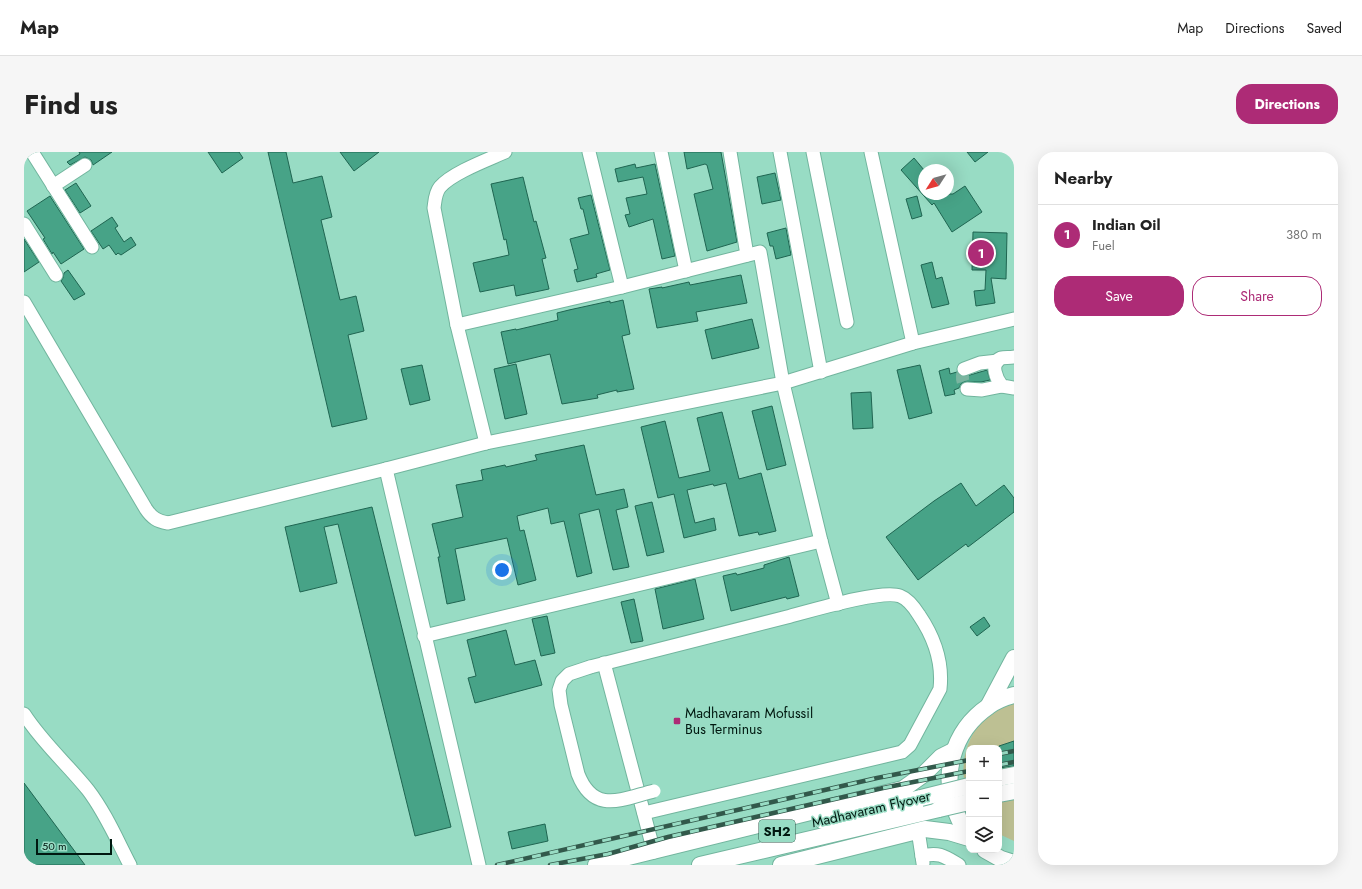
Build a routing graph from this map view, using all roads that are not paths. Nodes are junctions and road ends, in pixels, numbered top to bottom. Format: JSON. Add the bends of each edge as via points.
{"nodes":[{"id":1,"x":32,"y":152,"type":"edge"},
{"id":2,"x":504,"y":152,"type":"edge"},
{"id":3,"x":589,"y":152,"type":"edge"},
{"id":4,"x":661,"y":152,"type":"edge"},
{"id":5,"x":730,"y":152,"type":"edge"},
{"id":6,"x":780,"y":152,"type":"edge"},
{"id":7,"x":813,"y":152,"type":"edge"},
{"id":8,"x":871,"y":152,"type":"edge"},
{"id":9,"x":85,"y":165,"type":"dead end"},
{"id":10,"x":53,"y":186,"type":"junction"},
{"id":11,"x":24,"y":224,"type":"edge"},
{"id":12,"x":92,"y":247,"type":"dead end"},
{"id":13,"x":747,"y":255,"type":"junction"},
{"id":14,"x":686,"y":271,"type":"junction"},
{"id":15,"x":56,"y":275,"type":"dead end"},
{"id":16,"x":622,"y":287,"type":"junction"},
{"id":17,"x":24,"y":302,"type":"edge"},
{"id":18,"x":28,"y":318,"type":"edge"},
{"id":19,"x":1014,"y":319,"type":"edge"},
{"id":20,"x":847,"y":322,"type":"dead end"},
{"id":21,"x":457,"y":325,"type":"junction"},
{"id":22,"x":913,"y":343,"type":"junction"},
{"id":23,"x":1014,"y":357,"type":"edge"},
{"id":24,"x":998,"y":361,"type":"junction"},
{"id":25,"x":964,"y":369,"type":"dead end"},
{"id":26,"x":821,"y":372,"type":"junction"},
{"id":27,"x":783,"y":383,"type":"junction"},
{"id":28,"x":1008,"y":387,"type":"edge"},
{"id":29,"x":967,"y":389,"type":"dead end"},
{"id":30,"x":486,"y":443,"type":"junction"},
{"id":31,"x":386,"y":469,"type":"junction"},
{"id":32,"x":821,"y":541,"type":"junction"},
{"id":33,"x":838,"y":604,"type":"junction"},
{"id":34,"x":424,"y":636,"type":"junction"},
{"id":35,"x":1014,"y":658,"type":"edge"},
{"id":36,"x":604,"y":663,"type":"junction"},
{"id":37,"x":1014,"y":694,"type":"edge"},
{"id":38,"x":989,"y":705,"type":"junction"},
{"id":39,"x":24,"y":714,"type":"edge"},
{"id":40,"x":953,"y":751,"type":"junction"},
{"id":41,"x":1014,"y":775,"type":"edge"},
{"id":42,"x":1002,"y":777,"type":"edge"},
{"id":43,"x":966,"y":787,"type":"edge"},
{"id":44,"x":654,"y":791,"type":"dead end"},
{"id":45,"x":1014,"y":791,"type":"edge"},
{"id":46,"x":1002,"y":793,"type":"edge"},
{"id":47,"x":966,"y":803,"type":"edge"},
{"id":48,"x":644,"y":813,"type":"junction"},
{"id":49,"x":918,"y":830,"type":"junction"},
{"id":50,"x":966,"y":830,"type":"edge"},
{"id":51,"x":966,"y":837,"type":"edge"},
{"id":52,"x":654,"y":852,"type":"junction"},
{"id":53,"x":990,"y":853,"type":"edge"},
{"id":54,"x":825,"y":860,"type":"edge"},
{"id":55,"x":923,"y":861,"type":"edge"},
{"id":56,"x":1006,"y":862,"type":"edge"},
{"id":57,"x":130,"y":865,"type":"edge"},
{"id":58,"x":479,"y":865,"type":"edge"},
{"id":59,"x":596,"y":865,"type":"edge"},
{"id":60,"x":633,"y":865,"type":"edge"},
{"id":61,"x":700,"y":865,"type":"edge"},
{"id":62,"x":781,"y":865,"type":"edge"},
{"id":63,"x":959,"y":865,"type":"edge"}],
"edges":[{"from":1,"to":10,"type":"street"},
{"from":2,"to":21,"type":"street","via":[[448,180],[435,197],[434,208]]},
{"from":3,"to":16,"type":"street"},
{"from":4,"to":14,"type":"street"},
{"from":5,"to":13,"type":"street"},
{"from":6,"to":26,"type":"street"},
{"from":7,"to":20,"type":"street"},
{"from":8,"to":22,"type":"street"},
{"from":9,"to":10,"type":"street"},
{"from":10,"to":12,"type":"street"},
{"from":11,"to":15,"type":"street"},
{"from":13,"to":14,"type":"street"},
{"from":13,"to":27,"type":"street","via":[[760,252]]},
{"from":14,"to":16,"type":"street"},
{"from":16,"to":21,"type":"street"},
{"from":17,"to":18,"type":"street"},
{"from":18,"to":31,"type":"street","via":[[146,509],[158,521],[168,523]]},
{"from":19,"to":22,"type":"street"},
{"from":21,"to":30,"type":"street"},
{"from":22,"to":26,"type":"street"},
{"from":23,"to":24,"type":"street","via":[[1001,358]]},
{"from":24,"to":25,"type":"street","via":[[980,363]]},
{"from":24,"to":28,"type":"street","via":[[995,365],[997,380]]},
{"from":26,"to":27,"type":"street"},
{"from":27,"to":30,"type":"street"},
{"from":27,"to":32,"type":"street"},
{"from":28,"to":29,"type":"street"},
{"from":30,"to":31,"type":"street"},
{"from":31,"to":34,"type":"street"},
{"from":32,"to":33,"type":"street"},
{"from":32,"to":34,"type":"street"},
{"from":33,"to":36,"type":"street"},
{"from":33,"to":48,"type":"street","via":[[880,595],[898,596],[906,599],[914,608],[933,639],[940,664],[940,689],[907,748],[897,754]]},
{"from":34,"to":58,"type":"street"},
{"from":35,"to":38,"type":"main road"},
{"from":36,"to":44,"type":"street","bridge":true,"via":[[569,674],[562,680],[559,690],[581,782],[592,796],[606,802]]},
{"from":36,"to":48,"type":"street"},
{"from":37,"to":38,"type":"main road"},
{"from":38,"to":40,"type":"main road","via":[[967,725]]},
{"from":39,"to":57,"type":"street","via":[[87,789]]},
{"from":40,"to":50,"type":"main road","via":[[949,774],[951,798],[959,820]]},
{"from":40,"to":52,"type":"main road","via":[[941,757],[924,774],[903,789]]},
{"from":41,"to":42,"type":"main road"},
{"from":43,"to":60,"type":"main road","name":"Madhavaram Flyover","number":"SH2","bridge":true},
{"from":45,"to":46,"type":"main road"},
{"from":47,"to":61,"type":"main road","name":"Madhavaram Flyover","number":"SH2","bridge":true},
{"from":48,"to":52,"type":"street"},
{"from":49,"to":51,"type":"main road","via":[[925,828]]},
{"from":49,"to":54,"type":"main road"},
{"from":49,"to":55,"type":"street"},
{"from":52,"to":59,"type":"main road"},
{"from":53,"to":56,"type":"main road"},
{"from":54,"to":62,"type":"main road"},
{"from":55,"to":63,"type":"street","via":[[933,854],[939,854]]}]}
